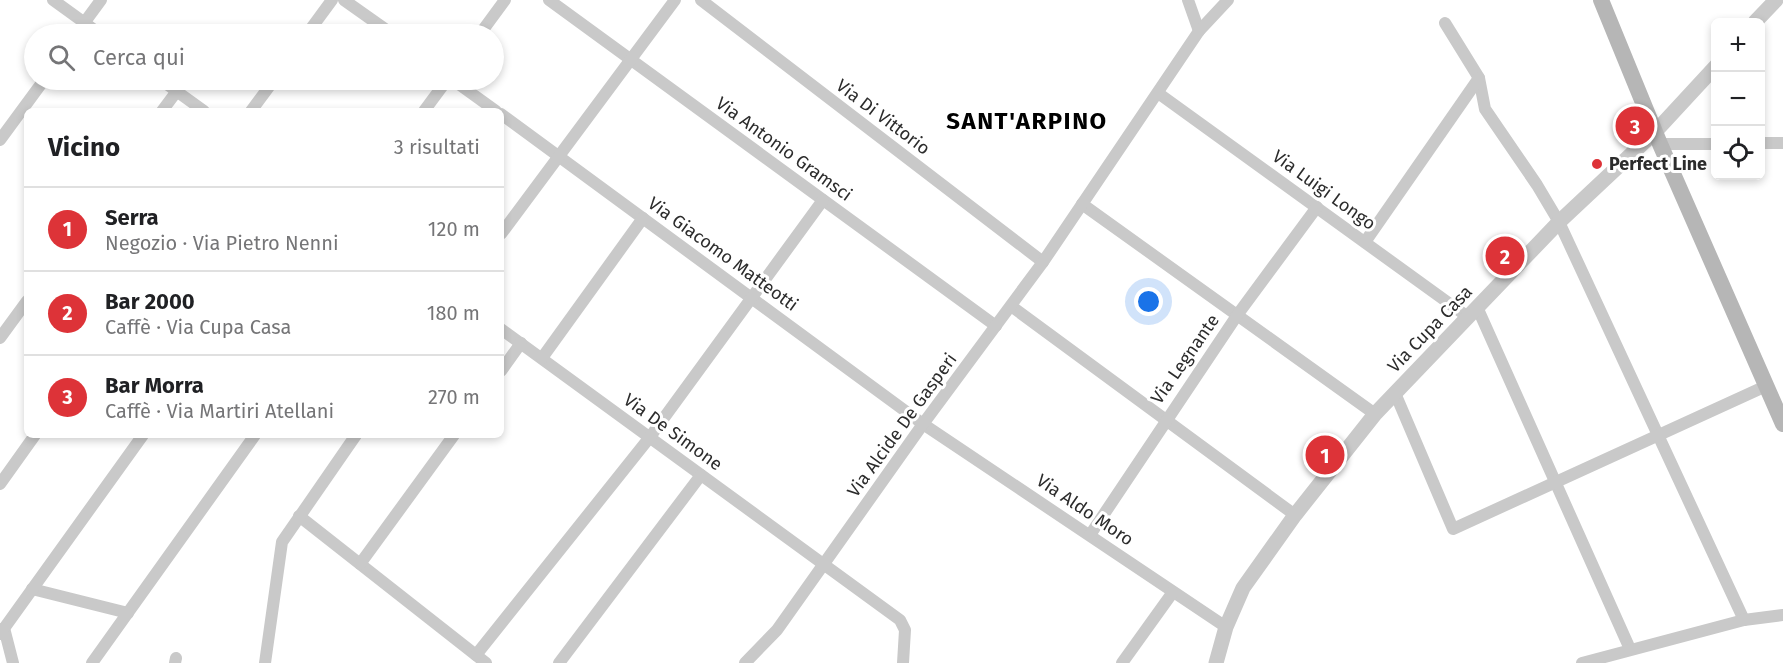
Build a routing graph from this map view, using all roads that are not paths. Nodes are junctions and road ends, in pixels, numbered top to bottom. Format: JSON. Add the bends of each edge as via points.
{"nodes":[{"id":1,"x":53,"y":0,"type":"edge"},
{"id":2,"x":100,"y":0,"type":"edge"},
{"id":3,"x":332,"y":0,"type":"edge"},
{"id":4,"x":344,"y":0,"type":"edge"},
{"id":5,"x":505,"y":0,"type":"edge"},
{"id":6,"x":549,"y":0,"type":"edge"},
{"id":7,"x":675,"y":0,"type":"edge"},
{"id":8,"x":701,"y":0,"type":"edge"},
{"id":9,"x":1188,"y":0,"type":"edge"},
{"id":10,"x":1228,"y":0,"type":"edge"},
{"id":11,"x":1601,"y":0,"type":"edge"},
{"id":12,"x":1776,"y":0,"type":"edge"},
{"id":13,"x":1759,"y":18,"type":"edge"},
{"id":14,"x":84,"y":23,"type":"joint"},
{"id":15,"x":1445,"y":23,"type":"dead end"},
{"id":16,"x":314,"y":24,"type":"edge"},
{"id":17,"x":378,"y":24,"type":"edge"},
{"id":18,"x":487,"y":24,"type":"edge"},
{"id":19,"x":1199,"y":32,"type":"junction"},
{"id":20,"x":631,"y":59,"type":"junction"},
{"id":21,"x":1711,"y":72,"type":"edge"},
{"id":22,"x":1479,"y":78,"type":"junction"},
{"id":23,"x":37,"y":90,"type":"edge"},
{"id":24,"x":267,"y":90,"type":"edge"},
{"id":25,"x":440,"y":90,"type":"edge"},
{"id":26,"x":467,"y":90,"type":"edge"},
{"id":27,"x":177,"y":91,"type":"joint"},
{"id":28,"x":1158,"y":93,"type":"junction"},
{"id":29,"x":164,"y":108,"type":"edge"},
{"id":30,"x":200,"y":108,"type":"edge"},
{"id":31,"x":253,"y":108,"type":"edge"},
{"id":32,"x":426,"y":108,"type":"edge"},
{"id":33,"x":492,"y":108,"type":"edge"},
{"id":34,"x":504,"y":116,"type":"edge"},
{"id":35,"x":1658,"y":138,"type":"junction"},
{"id":36,"x":0,"y":140,"type":"edge"},
{"id":37,"x":1711,"y":143,"type":"edge"},
{"id":38,"x":1783,"y":143,"type":"edge"},
{"id":39,"x":1765,"y":144,"type":"edge"},
{"id":40,"x":559,"y":156,"type":"junction"},
{"id":41,"x":824,"y":200,"type":"junction"},
{"id":42,"x":1082,"y":204,"type":"junction"},
{"id":43,"x":1317,"y":207,"type":"junction"},
{"id":44,"x":643,"y":218,"type":"junction"},
{"id":45,"x":1559,"y":222,"type":"junction"},
{"id":46,"x":504,"y":230,"type":"edge"},
{"id":47,"x":1365,"y":242,"type":"junction"},
{"id":48,"x":1043,"y":262,"type":"junction"},
{"id":49,"x":753,"y":298,"type":"junction"},
{"id":50,"x":24,"y":305,"type":"edge"},
{"id":51,"x":1011,"y":306,"type":"junction"},
{"id":52,"x":1473,"y":312,"type":"junction"},
{"id":53,"x":1238,"y":314,"type":"junction"},
{"id":54,"x":996,"y":326,"type":"junction"},
{"id":55,"x":504,"y":330,"type":"edge"},
{"id":56,"x":0,"y":338,"type":"edge"},
{"id":57,"x":521,"y":343,"type":"junction"},
{"id":58,"x":542,"y":358,"type":"junction"},
{"id":59,"x":504,"y":367,"type":"edge"},
{"id":60,"x":1766,"y":386,"type":"junction"},
{"id":61,"x":1395,"y":393,"type":"junction"},
{"id":62,"x":1375,"y":414,"type":"junction"},
{"id":63,"x":1165,"y":419,"type":"junction"},
{"id":64,"x":1783,"y":423,"type":"edge"},
{"id":65,"x":923,"y":424,"type":"junction"},
{"id":66,"x":1658,"y":436,"type":"junction"},
{"id":67,"x":650,"y":437,"type":"junction"},
{"id":68,"x":33,"y":438,"type":"edge"},
{"id":69,"x":141,"y":438,"type":"edge"},
{"id":70,"x":253,"y":438,"type":"edge"},
{"id":71,"x":354,"y":438,"type":"edge"},
{"id":72,"x":452,"y":438,"type":"edge"},
{"id":73,"x":701,"y":475,"type":"junction"},
{"id":74,"x":1556,"y":482,"type":"junction"},
{"id":75,"x":0,"y":484,"type":"edge"},
{"id":76,"x":1295,"y":515,"type":"junction"},
{"id":77,"x":299,"y":516,"type":"junction"},
{"id":78,"x":1090,"y":535,"type":"junction"},
{"id":79,"x":360,"y":564,"type":"junction"},
{"id":80,"x":824,"y":565,"type":"junction"},
{"id":81,"x":32,"y":590,"type":"junction"},
{"id":82,"x":1173,"y":591,"type":"junction"},
{"id":83,"x":128,"y":613,"type":"junction"},
{"id":84,"x":1783,"y":615,"type":"edge"},
{"id":85,"x":1744,"y":620,"type":"junction"},
{"id":86,"x":1226,"y":627,"type":"junction"},
{"id":87,"x":2,"y":631,"type":"edge"},
{"id":88,"x":1630,"y":649,"type":"junction"},
{"id":89,"x":476,"y":655,"type":"junction"},
{"id":90,"x":749,"y":662,"type":"edge"},
{"id":91,"x":13,"y":663,"type":"edge"},
{"id":92,"x":92,"y":663,"type":"edge"},
{"id":93,"x":265,"y":663,"type":"edge"},
{"id":94,"x":486,"y":663,"type":"edge"},
{"id":95,"x":559,"y":663,"type":"edge"},
{"id":96,"x":903,"y":663,"type":"edge"},
{"id":97,"x":1122,"y":663,"type":"edge"},
{"id":98,"x":1216,"y":663,"type":"edge"},
{"id":99,"x":1582,"y":663,"type":"edge"}],
"edges":[{"from":1,"to":14,"type":"street"},
{"from":2,"to":14,"type":"street"},
{"from":3,"to":16,"type":"street"},
{"from":4,"to":17,"type":"street"},
{"from":5,"to":18,"type":"street"},
{"from":6,"to":20,"type":"street","name":"Via Antonio Gramsci"},
{"from":7,"to":20,"type":"street"},
{"from":8,"to":48,"type":"street","name":"Via Di Vittorio"},
{"from":9,"to":19,"type":"street"},
{"from":10,"to":19,"type":"street","name":"Via Alcide De Gasperi"},
{"from":11,"to":35,"type":"main road"},
{"from":12,"to":13,"type":"street"},
{"from":15,"to":22,"type":"street"},
{"from":19,"to":28,"type":"street","name":"Via Alcide De Gasperi"},
{"from":20,"to":40,"type":"street"},
{"from":20,"to":41,"type":"street","name":"Via Antonio Gramsci"},
{"from":21,"to":35,"type":"street","name":"Via Cupa Casa"},
{"from":22,"to":45,"type":"street","via":[[1485,109]]},
{"from":22,"to":47,"type":"street"},
{"from":23,"to":36,"type":"street"},
{"from":24,"to":31,"type":"street"},
{"from":25,"to":32,"type":"street"},
{"from":26,"to":33,"type":"street"},
{"from":27,"to":29,"type":"street"},
{"from":27,"to":30,"type":"street"},
{"from":28,"to":42,"type":"street","name":"Via Alcide De Gasperi"},
{"from":28,"to":43,"type":"street","name":"Via Luigi Longo"},
{"from":34,"to":40,"type":"street","name":"Via Giacomo Matteotti"},
{"from":35,"to":37,"type":"street"},
{"from":35,"to":45,"type":"street","name":"Via Cupa Casa"},
{"from":35,"to":60,"type":"main road"},
{"from":38,"to":39,"type":"street"},
{"from":40,"to":44,"type":"street","name":"Via Giacomo Matteotti"},
{"from":40,"to":46,"type":"street"},
{"from":41,"to":49,"type":"street"},
{"from":41,"to":54,"type":"street","name":"Via Antonio Gramsci"},
{"from":42,"to":48,"type":"street","name":"Via Alcide De Gasperi"},
{"from":42,"to":53,"type":"street"},
{"from":43,"to":47,"type":"street","name":"Via Luigi Longo"},
{"from":43,"to":53,"type":"street","name":"Via Legnante"},
{"from":44,"to":49,"type":"street","name":"Via Giacomo Matteotti"},
{"from":44,"to":58,"type":"street"},
{"from":45,"to":52,"type":"street","name":"Via Cupa Casa"},
{"from":45,"to":66,"type":"street"},
{"from":47,"to":52,"type":"street","name":"Via Luigi Longo"},
{"from":48,"to":51,"type":"street","name":"Via Alcide De Gasperi"},
{"from":49,"to":65,"type":"street","name":"Via Giacomo Matteotti"},
{"from":49,"to":67,"type":"street"},
{"from":50,"to":56,"type":"street"},
{"from":51,"to":54,"type":"street","name":"Via Alcide De Gasperi"},
{"from":51,"to":63,"type":"street"},
{"from":52,"to":61,"type":"street","name":"Via Cupa Casa"},
{"from":52,"to":74,"type":"street"},
{"from":53,"to":62,"type":"street"},
{"from":53,"to":63,"type":"street","name":"Via Legnante"},
{"from":54,"to":65,"type":"street","name":"Via Alcide De Gasperi"},
{"from":55,"to":57,"type":"street","name":"Via De Simone"},
{"from":57,"to":58,"type":"street","name":"Via De Simone"},
{"from":57,"to":59,"type":"street"},
{"from":58,"to":67,"type":"street","name":"Via De Simone"},
{"from":60,"to":64,"type":"main road"},
{"from":60,"to":66,"type":"street"},
{"from":61,"to":62,"type":"street","name":"Via Cupa Casa"},
{"from":61,"to":74,"type":"street","via":[[1453,529]]},
{"from":62,"to":76,"type":"street","name":"Via Cupa Casa"},
{"from":63,"to":76,"type":"street"},
{"from":63,"to":78,"type":"street","name":"Via Legnante"},
{"from":65,"to":78,"type":"street","name":"Via Aldo Moro"},
{"from":65,"to":80,"type":"street","name":"Via Alcide De Gasperi"},
{"from":66,"to":74,"type":"street"},
{"from":66,"to":85,"type":"street"},
{"from":67,"to":73,"type":"street","name":"Via De Simone"},
{"from":67,"to":89,"type":"street"},
{"from":68,"to":75,"type":"street"},
{"from":69,"to":81,"type":"street"},
{"from":70,"to":83,"type":"street"},
{"from":71,"to":77,"type":"street"},
{"from":72,"to":79,"type":"street"},
{"from":73,"to":80,"type":"street","name":"Via De Simone"},
{"from":73,"to":95,"type":"street"},
{"from":74,"to":88,"type":"street"},
{"from":76,"to":86,"type":"street","name":"Via Cupa Casa","via":[[1243,588]]},
{"from":77,"to":79,"type":"street"},
{"from":77,"to":93,"type":"street","via":[[282,542]]},
{"from":78,"to":82,"type":"street","name":"Via Aldo Moro"},
{"from":79,"to":89,"type":"street"},
{"from":80,"to":90,"type":"street","name":"Via Alcide De Gasperi"},
{"from":80,"to":96,"type":"street","name":"Via De Simone","via":[[900,620],[905,630]]},
{"from":81,"to":83,"type":"street"},
{"from":81,"to":87,"type":"street"},
{"from":82,"to":86,"type":"street","name":"Via Aldo Moro"},
{"from":82,"to":97,"type":"street"},
{"from":83,"to":92,"type":"street"},
{"from":84,"to":85,"type":"street"},
{"from":85,"to":88,"type":"street"},
{"from":86,"to":98,"type":"street","name":"Via Cupa Casa"},
{"from":87,"to":91,"type":"street"},
{"from":88,"to":99,"type":"street"},
{"from":89,"to":94,"type":"street"}]}
